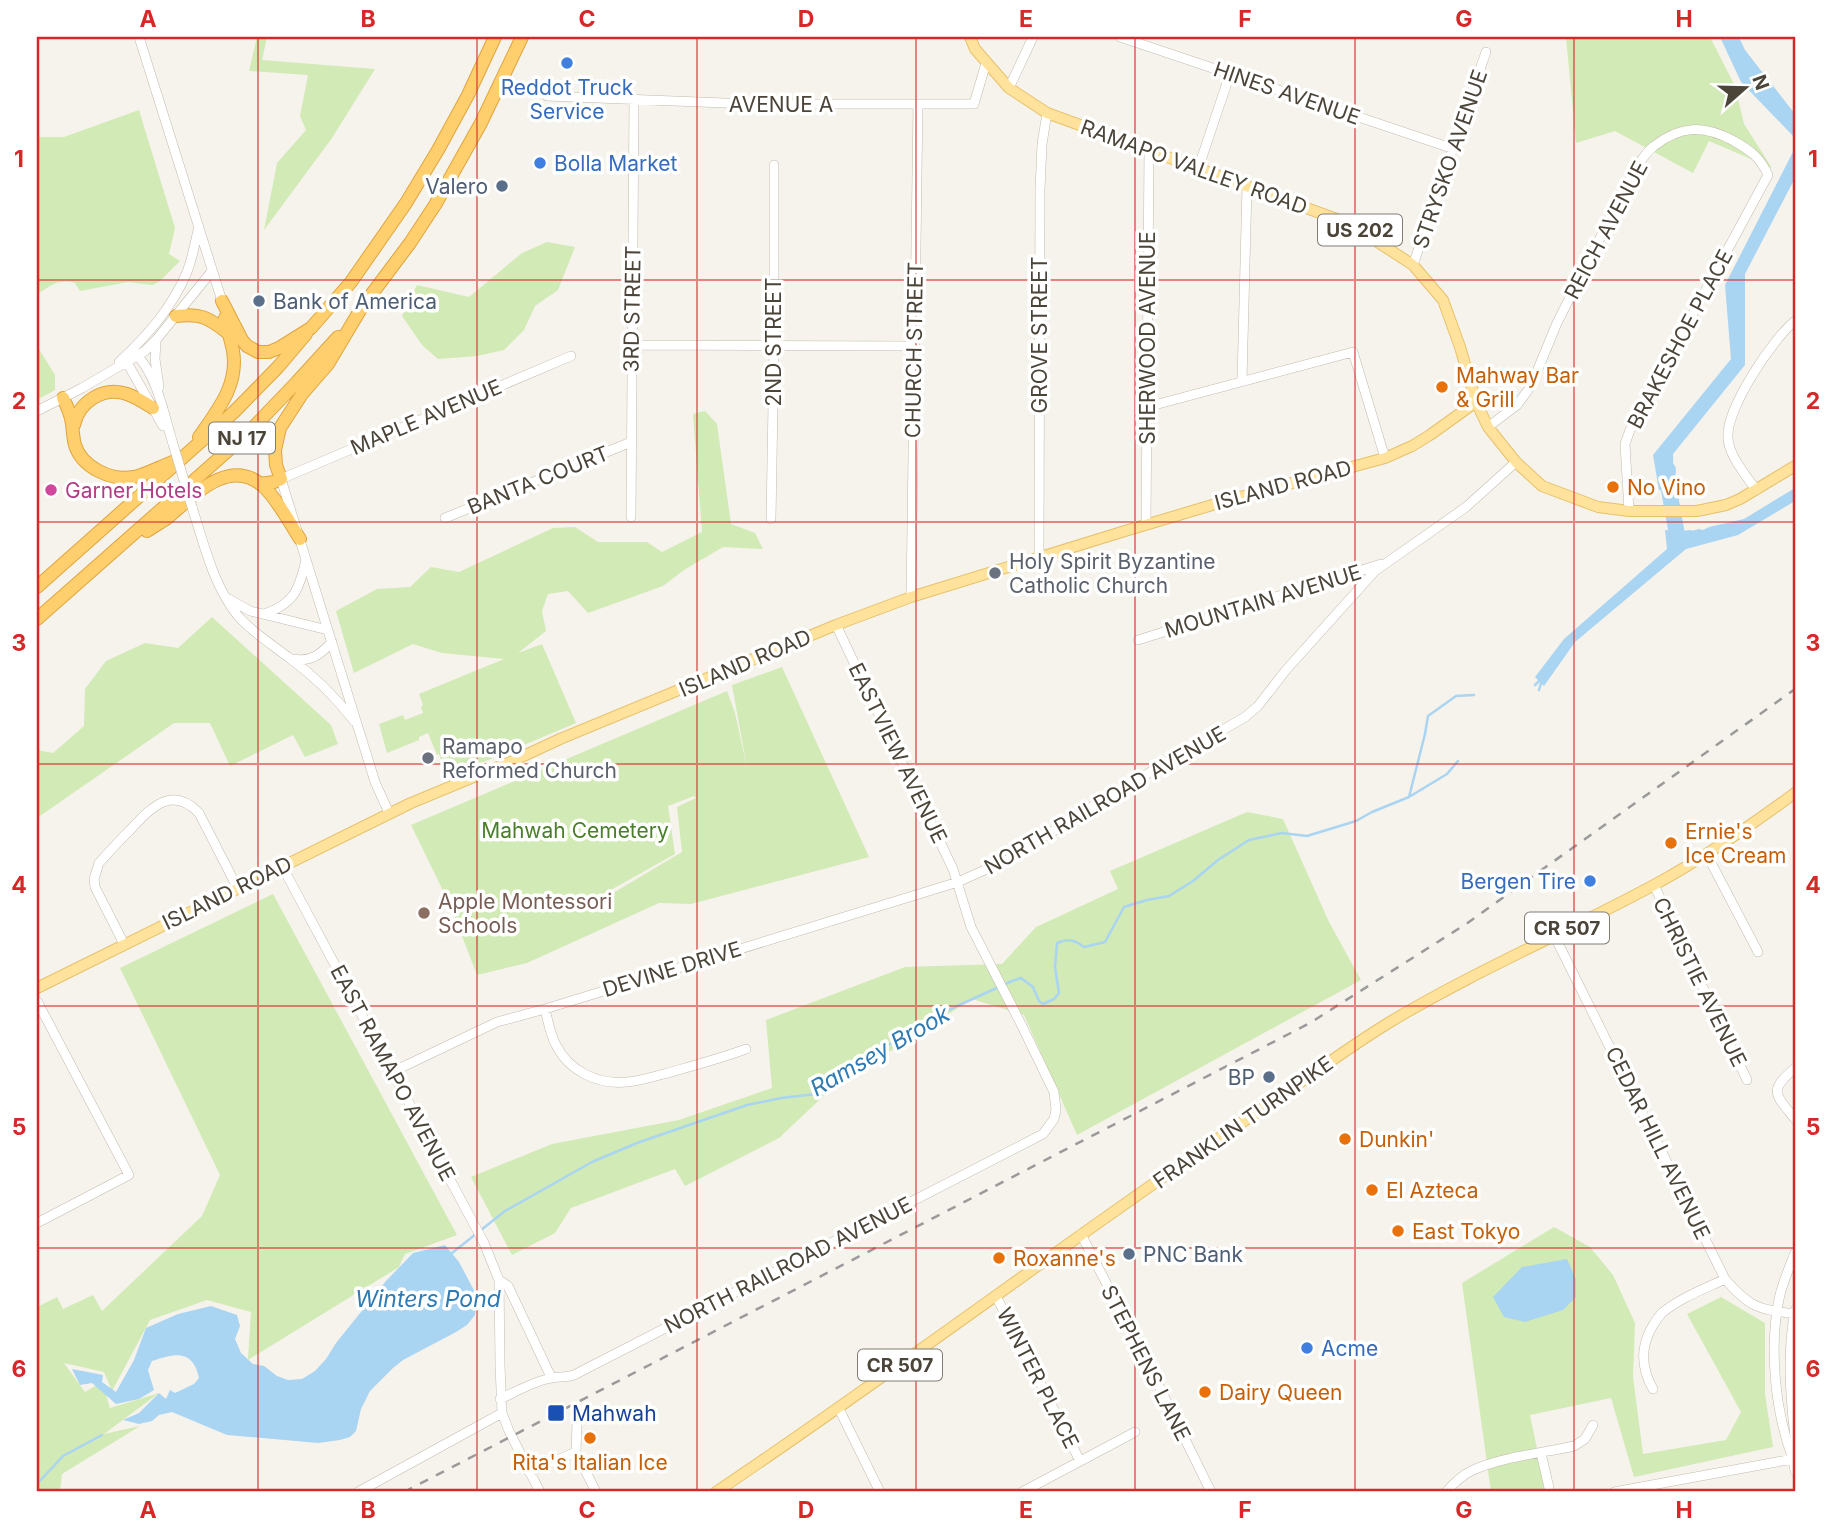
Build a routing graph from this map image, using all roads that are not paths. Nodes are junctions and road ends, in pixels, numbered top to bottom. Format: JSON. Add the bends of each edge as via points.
{"nodes":[{"id":1,"x":139,"y":37,"type":"edge"},
{"id":2,"x":495,"y":37,"type":"edge"},
{"id":3,"x":522,"y":37,"type":"edge"},
{"id":4,"x":970,"y":37,"type":"edge"},
{"id":5,"x":1033,"y":37,"type":"edge"},
{"id":6,"x":1120,"y":37,"type":"edge"},
{"id":7,"x":1486,"y":52,"type":"dead end"},
{"id":8,"x":986,"y":63,"type":"junction"},
{"id":9,"x":1230,"y":74,"type":"junction"},
{"id":10,"x":1009,"y":88,"type":"junction"},
{"id":11,"x":547,"y":96,"type":"dead end"},
{"id":12,"x":634,"y":100,"type":"junction"},
{"id":13,"x":918,"y":104,"type":"junction"},
{"id":14,"x":1047,"y":113,"type":"junction"},
{"id":15,"x":1454,"y":149,"type":"junction"},
{"id":16,"x":1149,"y":151,"type":"junction"},
{"id":17,"x":774,"y":165,"type":"dead end"},
{"id":18,"x":1198,"y":169,"type":"junction"},
{"id":19,"x":1768,"y":175,"type":"joint"},
{"id":20,"x":1247,"y":186,"type":"junction"},
{"id":21,"x":199,"y":229,"type":"junction"},
{"id":22,"x":1413,"y":265,"type":"junction"},
{"id":23,"x":212,"y":271,"type":"junction"},
{"id":24,"x":222,"y":301,"type":"junction"},
{"id":25,"x":362,"y":307,"type":"junction"},
{"id":26,"x":176,"y":316,"type":"junction"},
{"id":27,"x":1795,"y":321,"type":"edge"},
{"id":28,"x":311,"y":328,"type":"junction"},
{"id":29,"x":228,"y":333,"type":"junction"},
{"id":30,"x":156,"y":340,"type":"junction"},
{"id":31,"x":632,"y":345,"type":"junction"},
{"id":32,"x":774,"y":346,"type":"junction"},
{"id":33,"x":914,"y":346,"type":"junction"},
{"id":34,"x":135,"y":353,"type":"junction"},
{"id":35,"x":571,"y":356,"type":"dead end"},
{"id":36,"x":125,"y":360,"type":"junction"},
{"id":37,"x":1242,"y":382,"type":"junction"},
{"id":38,"x":63,"y":398,"type":"junction"},
{"id":39,"x":1476,"y":402,"type":"junction"},
{"id":40,"x":1147,"y":407,"type":"junction"},
{"id":41,"x":37,"y":411,"type":"edge"},
{"id":42,"x":158,"y":411,"type":"junction"},
{"id":43,"x":1488,"y":427,"type":"junction"},
{"id":44,"x":73,"y":429,"type":"junction"},
{"id":45,"x":631,"y":442,"type":"junction"},
{"id":46,"x":185,"y":457,"type":"junction"},
{"id":47,"x":1385,"y":458,"type":"junction"},
{"id":48,"x":1516,"y":462,"type":"junction"},
{"id":49,"x":1795,"y":466,"type":"edge"},
{"id":50,"x":281,"y":479,"type":"junction"},
{"id":51,"x":260,"y":484,"type":"junction"},
{"id":52,"x":1756,"y":489,"type":"junction"},
{"id":53,"x":1629,"y":511,"type":"junction"},
{"id":54,"x":631,"y":517,"type":"dead end"},
{"id":55,"x":446,"y":518,"type":"dead end"},
{"id":56,"x":772,"y":519,"type":"dead end"},
{"id":57,"x":1146,"y":524,"type":"junction"},
{"id":58,"x":300,"y":540,"type":"junction"},
{"id":59,"x":109,"y":556,"type":"junction"},
{"id":60,"x":1039,"y":558,"type":"junction"},
{"id":61,"x":306,"y":559,"type":"junction"},
{"id":62,"x":1388,"y":562,"type":"junction"},
{"id":63,"x":37,"y":587,"type":"edge"},
{"id":64,"x":911,"y":597,"type":"junction"},
{"id":65,"x":227,"y":598,"type":"junction"},
{"id":66,"x":262,"y":615,"type":"junction"},
{"id":67,"x":37,"y":619,"type":"edge"},
{"id":68,"x":836,"y":625,"type":"junction"},
{"id":69,"x":328,"y":630,"type":"junction"},
{"id":70,"x":1138,"y":640,"type":"dead end"},
{"id":71,"x":332,"y":642,"type":"junction"},
{"id":72,"x":291,"y":659,"type":"junction"},
{"id":73,"x":359,"y":728,"type":"junction"},
{"id":74,"x":1795,"y":793,"type":"edge"},
{"id":75,"x":389,"y":813,"type":"junction"},
{"id":76,"x":1707,"y":855,"type":"junction"},
{"id":77,"x":282,"y":866,"type":"junction"},
{"id":78,"x":958,"y":882,"type":"junction"},
{"id":79,"x":1654,"y":885,"type":"junction"},
{"id":80,"x":238,"y":889,"type":"junction"},
{"id":81,"x":1554,"y":935,"type":"junction"},
{"id":82,"x":124,"y":944,"type":"junction"},
{"id":83,"x":1758,"y":952,"type":"dead end"},
{"id":84,"x":37,"y":988,"type":"edge"},
{"id":85,"x":37,"y":1001,"type":"edge"},
{"id":86,"x":545,"y":1009,"type":"junction"},
{"id":87,"x":746,"y":1049,"type":"dead end"},
{"id":88,"x":1795,"y":1068,"type":"edge"},
{"id":89,"x":392,"y":1072,"type":"junction"},
{"id":90,"x":1747,"y":1080,"type":"dead end"},
{"id":91,"x":1795,"y":1119,"type":"edge"},
{"id":92,"x":37,"y":1223,"type":"edge"},
{"id":93,"x":1081,"y":1234,"type":"junction"},
{"id":94,"x":1795,"y":1253,"type":"edge"},
{"id":95,"x":1725,"y":1279,"type":"junction"},
{"id":96,"x":499,"y":1280,"type":"junction"},
{"id":97,"x":996,"y":1296,"type":"junction"},
{"id":98,"x":1778,"y":1312,"type":"junction"},
{"id":99,"x":1795,"y":1312,"type":"edge"},
{"id":100,"x":551,"y":1377,"type":"junction"},
{"id":101,"x":1653,"y":1389,"type":"dead end"},
{"id":102,"x":500,"y":1399,"type":"junction"},
{"id":103,"x":839,"y":1409,"type":"junction"},
{"id":104,"x":502,"y":1413,"type":"junction"},
{"id":105,"x":577,"y":1424,"type":"dead end"},
{"id":106,"x":1593,"y":1425,"type":"dead end"},
{"id":107,"x":1135,"y":1432,"type":"dead end"},
{"id":108,"x":1795,"y":1440,"type":"edge"},
{"id":109,"x":576,"y":1451,"type":"junction"},
{"id":110,"x":1541,"y":1453,"type":"junction"},
{"id":111,"x":1793,"y":1459,"type":"junction"},
{"id":112,"x":1080,"y":1461,"type":"junction"},
{"id":113,"x":1795,"y":1471,"type":"edge"},
{"id":114,"x":529,"y":1472,"type":"junction"},
{"id":115,"x":358,"y":1492,"type":"edge"},
{"id":116,"x":540,"y":1492,"type":"edge"},
{"id":117,"x":596,"y":1492,"type":"edge"},
{"id":118,"x":716,"y":1492,"type":"edge"},
{"id":119,"x":880,"y":1492,"type":"edge"},
{"id":120,"x":1022,"y":1492,"type":"edge"},
{"id":121,"x":1211,"y":1492,"type":"edge"},
{"id":122,"x":1446,"y":1492,"type":"edge"},
{"id":123,"x":1550,"y":1492,"type":"edge"},
{"id":124,"x":1614,"y":1492,"type":"edge"}],
"edges":[{"from":1,"to":21,"type":"street"},
{"from":2,"to":28,"type":"highway","number":"NJ 17","via":[[453,123],[406,203],[351,282]]},
{"from":3,"to":25,"type":"highway","number":"NJ 17","via":[[435,205]]},
{"from":4,"to":8,"type":"main road","name":"RAMAPO VALLEY ROAD","number":"US 202"},
{"from":5,"to":10,"type":"street"},
{"from":6,"to":9,"type":"street","name":"HINES AVENUE"},
{"from":7,"to":15,"type":"street","name":"STRYSKO AVENUE"},
{"from":8,"to":10,"type":"main road","name":"RAMAPO VALLEY ROAD","number":"US 202"},
{"from":8,"to":13,"type":"street","name":"AVENUE A","via":[[974,104]]},
{"from":9,"to":15,"type":"street","name":"HINES AVENUE"},
{"from":9,"to":18,"type":"street"},
{"from":10,"to":14,"type":"main road","name":"RAMAPO VALLEY ROAD","number":"US 202"},
{"from":11,"to":12,"type":"street","name":"AVENUE A"},
{"from":12,"to":13,"type":"street","name":"AVENUE A"},
{"from":12,"to":31,"type":"street","name":"3RD STREET"},
{"from":13,"to":33,"type":"street","name":"CHURCH STREET"},
{"from":14,"to":16,"type":"main road","name":"RAMAPO VALLEY ROAD","number":"US 202"},
{"from":14,"to":60,"type":"street","name":"GROVE STREET","via":[[1040,177]]},
{"from":15,"to":22,"type":"street","name":"STRYSKO AVENUE"},
{"from":16,"to":18,"type":"main road","name":"RAMAPO VALLEY ROAD","number":"US 202"},
{"from":16,"to":40,"type":"street","name":"SHERWOOD AVENUE"},
{"from":17,"to":32,"type":"street","name":"2ND STREET"},
{"from":18,"to":20,"type":"main road","name":"RAMAPO VALLEY ROAD","number":"US 202"},
{"from":19,"to":43,"type":"street","name":"REICH AVENUE","via":[[1762,161],[1748,149],[1708,130],[1687,129],[1652,147],[1636,167],[1557,323],[1531,386],[1517,405]]},
{"from":19,"to":53,"type":"street","name":"BRAKESHOE PLACE","via":[[1630,430],[1625,444]]},
{"from":20,"to":22,"type":"main road","name":"RAMAPO VALLEY ROAD","number":"US 202","via":[[1350,224]]},
{"from":20,"to":37,"type":"street"},
{"from":21,"to":23,"type":"street"},
{"from":21,"to":34,"type":"street","via":[[188,270]]},
{"from":22,"to":39,"type":"main road","name":"RAMAPO VALLEY ROAD","number":"US 202","via":[[1443,300]]},
{"from":23,"to":24,"type":"street"},
{"from":23,"to":26,"type":"street"},
{"from":24,"to":28,"type":"highway","via":[[242,340],[258,352],[274,351]]},
{"from":24,"to":29,"type":"highway"},
{"from":25,"to":50,"type":"highway","via":[[328,364],[280,429],[275,450]]},
{"from":25,"to":59,"type":"highway","number":"NJ 17","via":[[273,408]]},
{"from":26,"to":29,"type":"highway","via":[[203,316]]},
{"from":26,"to":30,"type":"street"},
{"from":27,"to":52,"type":"street","via":[[1759,365],[1730,419],[1729,446]]},
{"from":28,"to":46,"type":"highway","number":"NJ 17","via":[[257,389]]},
{"from":29,"to":46,"type":"highway","via":[[234,361],[230,387]]},
{"from":30,"to":34,"type":"street","via":[[145,351]]},
{"from":30,"to":42,"type":"street"},
{"from":31,"to":32,"type":"street"},
{"from":31,"to":45,"type":"street","name":"3RD STREET"},
{"from":32,"to":33,"type":"street"},
{"from":32,"to":56,"type":"street","name":"2ND STREET"},
{"from":33,"to":64,"type":"street","name":"CHURCH STREET"},
{"from":34,"to":36,"type":"street"},
{"from":34,"to":42,"type":"street","via":[[148,371]]},
{"from":35,"to":50,"type":"street","name":"MAPLE AVENUE"},
{"from":36,"to":38,"type":"street"},
{"from":36,"to":42,"type":"street"},
{"from":37,"to":40,"type":"street"},
{"from":37,"to":47,"type":"street","via":[[1353,352]]},
{"from":38,"to":41,"type":"street"},
{"from":38,"to":44,"type":"highway"},
{"from":39,"to":43,"type":"main road","name":"RAMAPO VALLEY ROAD","number":"US 202"},
{"from":39,"to":47,"type":"main road","name":"ISLAND ROAD","via":[[1430,435]]},
{"from":40,"to":57,"type":"street","name":"SHERWOOD AVENUE"},
{"from":42,"to":44,"type":"highway","via":[[127,393],[105,393],[82,408]]},
{"from":42,"to":65,"type":"street","bridge":true,"via":[[215,576]]},
{"from":43,"to":48,"type":"main road","name":"RAMAPO VALLEY ROAD","number":"US 202"},
{"from":44,"to":46,"type":"highway","via":[[81,458],[109,475],[134,477]]},
{"from":45,"to":54,"type":"street","name":"3RD STREET"},
{"from":45,"to":55,"type":"street","name":"BANTA COURT"},
{"from":46,"to":63,"type":"highway","number":"NJ 17"},
{"from":47,"to":57,"type":"main road","name":"ISLAND ROAD"},
{"from":48,"to":53,"type":"main road","name":"RAMAPO VALLEY ROAD","number":"US 202","via":[[1542,486],[1598,507]]},
{"from":48,"to":62,"type":"street","name":"NORTH RAILROAD AVENUE","via":[[1466,507]]},
{"from":49,"to":52,"type":"main road","name":"RAMAPO VALLEY ROAD","number":"US 202"},
{"from":50,"to":51,"type":"highway"},
{"from":50,"to":58,"type":"street"},
{"from":51,"to":58,"type":"highway"},
{"from":51,"to":59,"type":"highway","via":[[244,477],[214,481]]},
{"from":52,"to":53,"type":"main road","name":"RAMAPO VALLEY ROAD","number":"US 202","via":[[1712,509]]},
{"from":57,"to":60,"type":"main road","name":"ISLAND ROAD"},
{"from":58,"to":61,"type":"street"},
{"from":59,"to":67,"type":"highway","number":"NJ 17"},
{"from":60,"to":64,"type":"main road","name":"ISLAND ROAD"},
{"from":61,"to":66,"type":"street","via":[[292,598]]},
{"from":61,"to":69,"type":"street"},
{"from":62,"to":70,"type":"street","name":"MOUNTAIN AVENUE"},
{"from":62,"to":78,"type":"street","name":"NORTH RAILROAD AVENUE","via":[[1358,589],[1245,717],[1007,860]]},
{"from":64,"to":68,"type":"main road","name":"ISLAND ROAD"},
{"from":65,"to":66,"type":"street"},
{"from":65,"to":72,"type":"street","via":[[244,622]]},
{"from":66,"to":69,"type":"street"},
{"from":68,"to":75,"type":"main road","name":"ISLAND ROAD"},
{"from":68,"to":78,"type":"street","name":"EASTVIEW AVENUE"},
{"from":69,"to":71,"type":"street"},
{"from":71,"to":72,"type":"street","via":[[314,658]]},
{"from":71,"to":73,"type":"street"},
{"from":72,"to":73,"type":"street","via":[[331,693]]},
{"from":73,"to":75,"type":"street"},
{"from":74,"to":76,"type":"main road","name":"FRANKLIN TURNPIKE","number":"CR 507"},
{"from":75,"to":77,"type":"main road","name":"ISLAND ROAD"},
{"from":76,"to":79,"type":"main road","name":"FRANKLIN TURNPIKE","number":"CR 507"},
{"from":76,"to":83,"type":"street"},
{"from":77,"to":80,"type":"main road","name":"ISLAND ROAD"},
{"from":77,"to":89,"type":"street","name":"EAST RAMAPO AVENUE"},
{"from":78,"to":86,"type":"street","name":"DEVINE DRIVE"},
{"from":78,"to":100,"type":"street","name":"NORTH RAILROAD AVENUE","via":[[971,927],[1054,1093],[1056,1110],[1050,1127],[574,1375]]},
{"from":79,"to":81,"type":"main road","name":"FRANKLIN TURNPIKE","number":"CR 507"},
{"from":79,"to":90,"type":"street","name":"CHRISTIE AVENUE"},
{"from":80,"to":82,"type":"main road","name":"ISLAND ROAD"},
{"from":80,"to":82,"type":"street","via":[[199,813],[184,802],[160,802],[95,870],[96,887]]},
{"from":81,"to":93,"type":"main road","name":"FRANKLIN TURNPIKE","number":"CR 507","via":[[1391,1022]]},
{"from":81,"to":95,"type":"street","name":"CEDAR HILL AVENUE"},
{"from":82,"to":84,"type":"main road","name":"ISLAND ROAD"},
{"from":85,"to":92,"type":"street","via":[[129,1175]]},
{"from":86,"to":87,"type":"street","via":[[556,1046],[565,1058],[582,1073],[604,1082],[632,1082]]},
{"from":86,"to":89,"type":"street","name":"DEVINE DRIVE","via":[[497,1022]]},
{"from":88,"to":91,"type":"street","via":[[1781,1080],[1777,1091]]},
{"from":89,"to":96,"type":"street","name":"EAST RAMAPO AVENUE","via":[[484,1243]]},
{"from":93,"to":97,"type":"main road","name":"FRANKLIN TURNPIKE","number":"CR 507"},
{"from":93,"to":121,"type":"street","name":"STEPHENS LANE"},
{"from":94,"to":98,"type":"street"},
{"from":95,"to":98,"type":"street","name":"CEDAR HILL AVENUE","via":[[1740,1297]]},
{"from":95,"to":101,"type":"street","via":[[1659,1315],[1643,1350],[1646,1376]]},
{"from":96,"to":100,"type":"street","via":[[508,1286]]},
{"from":96,"to":102,"type":"street"},
{"from":97,"to":103,"type":"main road","name":"FRANKLIN TURNPIKE","number":"CR 507"},
{"from":97,"to":112,"type":"street","name":"WINTER PLACE"},
{"from":98,"to":99,"type":"street","name":"CEDAR HILL AVENUE"},
{"from":98,"to":111,"type":"street","via":[[1775,1367],[1785,1438]]},
{"from":99,"to":108,"type":"street","via":[[1790,1356]]},
{"from":100,"to":102,"type":"street","name":"NORTH RAILROAD AVENUE"},
{"from":102,"to":104,"type":"street"},
{"from":103,"to":118,"type":"main road","name":"FRANKLIN TURNPIKE","number":"CR 507"},
{"from":103,"to":119,"type":"street"},
{"from":104,"to":114,"type":"street"},
{"from":104,"to":115,"type":"street"},
{"from":105,"to":109,"type":"street"},
{"from":106,"to":110,"type":"street","via":[[1574,1446]]},
{"from":107,"to":112,"type":"street"},
{"from":108,"to":111,"type":"street"},
{"from":109,"to":114,"type":"street"},
{"from":109,"to":117,"type":"street"},
{"from":110,"to":122,"type":"street","via":[[1470,1472]]},
{"from":110,"to":123,"type":"street"},
{"from":111,"to":113,"type":"street"},
{"from":111,"to":124,"type":"street"},
{"from":112,"to":120,"type":"street"},
{"from":114,"to":116,"type":"street"}]}
